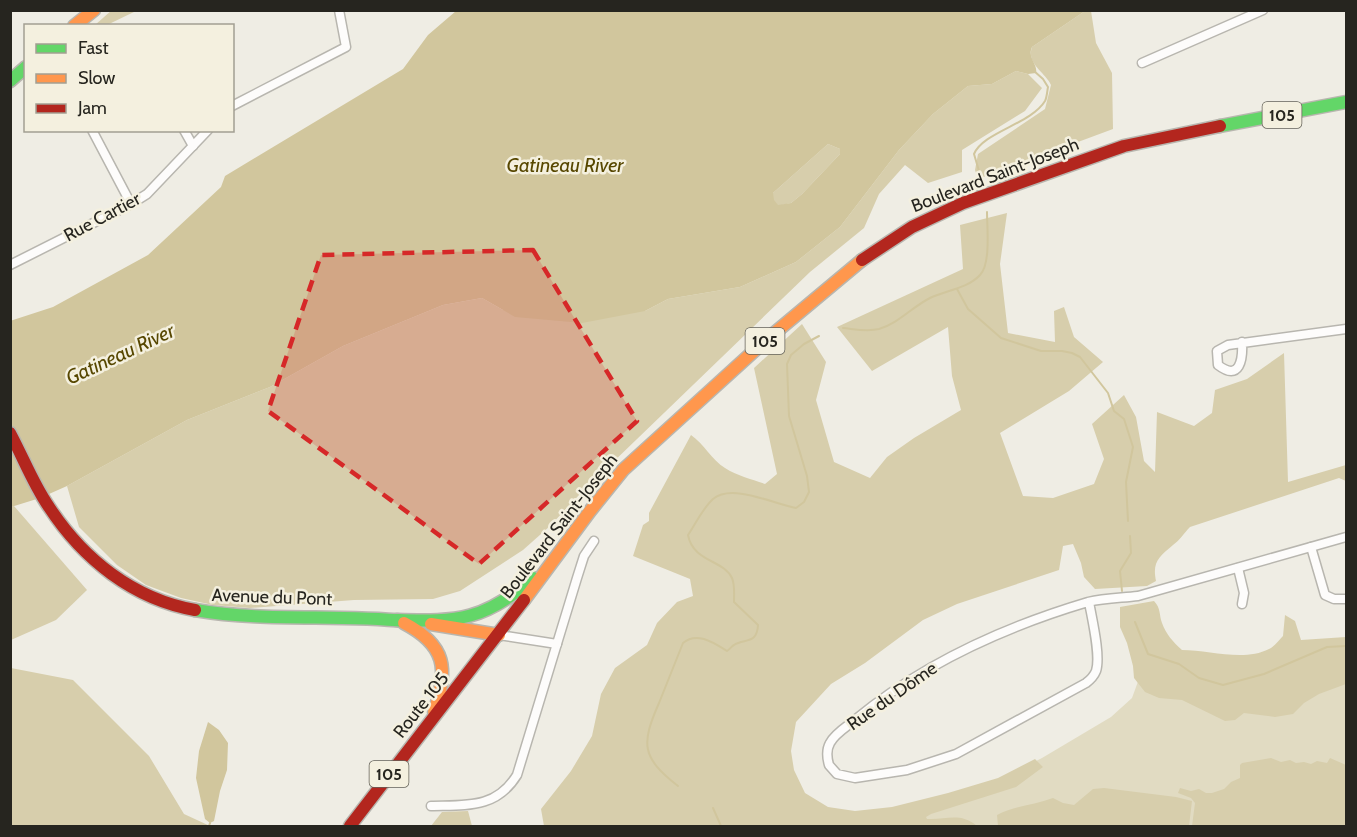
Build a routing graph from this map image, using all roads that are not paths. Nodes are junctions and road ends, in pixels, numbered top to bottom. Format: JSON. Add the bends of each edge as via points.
{"nodes":[{"id":1,"x":94,"y":10,"type":"edge"},
{"id":2,"x":339,"y":10,"type":"edge"},
{"id":3,"x":1263,"y":10,"type":"edge"},
{"id":4,"x":76,"y":24,"type":"edge"},
{"id":5,"x":1142,"y":63,"type":"dead end"},
{"id":6,"x":24,"y":69,"type":"edge"},
{"id":7,"x":10,"y":81,"type":"edge"},
{"id":8,"x":1347,"y":102,"type":"edge"},
{"id":9,"x":234,"y":105,"type":"edge"},
{"id":10,"x":94,"y":132,"type":"edge"},
{"id":11,"x":185,"y":132,"type":"edge"},
{"id":12,"x":206,"y":132,"type":"edge"},
{"id":13,"x":193,"y":146,"type":"junction"},
{"id":14,"x":131,"y":204,"type":"junction"},
{"id":15,"x":10,"y":265,"type":"edge"},
{"id":16,"x":1347,"y":329,"type":"edge"},
{"id":17,"x":1242,"y":342,"type":"dead end"},
{"id":18,"x":10,"y":433,"type":"edge"},
{"id":19,"x":590,"y":510,"type":"junction"},
{"id":20,"x":1347,"y":537,"type":"edge"},
{"id":21,"x":594,"y":541,"type":"dead end"},
{"id":22,"x":1311,"y":547,"type":"junction"},
{"id":23,"x":1238,"y":568,"type":"junction"},
{"id":24,"x":1347,"y":599,"type":"edge"},
{"id":25,"x":1089,"y":602,"type":"junction"},
{"id":26,"x":1242,"y":604,"type":"dead end"},
{"id":27,"x":397,"y":620,"type":"junction"},
{"id":28,"x":498,"y":635,"type":"junction"},
{"id":29,"x":557,"y":644,"type":"junction"},
{"id":30,"x":430,"y":723,"type":"junction"},
{"id":31,"x":430,"y":806,"type":"dead end"},
{"id":32,"x":350,"y":826,"type":"edge"}],
"edges":[{"from":1,"to":4,"type":"main road"},
{"from":2,"to":9,"type":"street","via":[[346,47]]},
{"from":3,"to":5,"type":"street"},
{"from":6,"to":7,"type":"main road"},
{"from":8,"to":19,"type":"main road","name":"Boulevard Saint-Joseph","number":"105","via":[[1124,146],[963,203],[912,227],[858,262],[765,341],[623,470]]},
{"from":10,"to":14,"type":"street"},
{"from":11,"to":13,"type":"street"},
{"from":12,"to":13,"type":"street","name":"Rue Cartier"},
{"from":13,"to":14,"type":"street","name":"Rue Cartier","via":[[147,194]]},
{"from":14,"to":15,"type":"street","name":"Rue Cartier"},
{"from":16,"to":17,"type":"street"},
{"from":18,"to":27,"type":"main road","name":"Avenue du Pont","via":[[47,505],[70,538],[105,570],[139,592],[176,607],[228,616]]},
{"from":19,"to":27,"type":"main road","via":[[536,575],[490,610],[453,621]]},
{"from":19,"to":28,"type":"main road","name":"Boulevard Saint-Joseph","number":"105"},
{"from":20,"to":22,"type":"street","name":"Rue du Dôme"},
{"from":21,"to":29,"type":"street","via":[[584,556]]},
{"from":22,"to":23,"type":"street","name":"Rue du Dôme"},
{"from":22,"to":24,"type":"street","via":[[1325,595]]},
{"from":23,"to":25,"type":"street","name":"Rue du Dôme","via":[[1138,596]]},
{"from":23,"to":26,"type":"street","via":[[1244,593]]},
{"from":25,"to":25,"type":"street","name":"Rue du Dôme","via":[[974,645],[892,692],[830,741],[829,765],[837,774],[855,778],[934,763],[1086,683],[1094,675],[1097,663]]},
{"from":27,"to":28,"type":"main road","name":"Avenue du Pont"},
{"from":27,"to":30,"type":"main road","via":[[427,636],[442,664],[443,683]]},
{"from":28,"to":29,"type":"street"},
{"from":28,"to":30,"type":"main road","name":"Route 105","number":"105"},
{"from":29,"to":31,"type":"street","via":[[522,761],[510,786],[497,798]]},
{"from":30,"to":32,"type":"main road","name":"Route 105","number":"105"}]}
